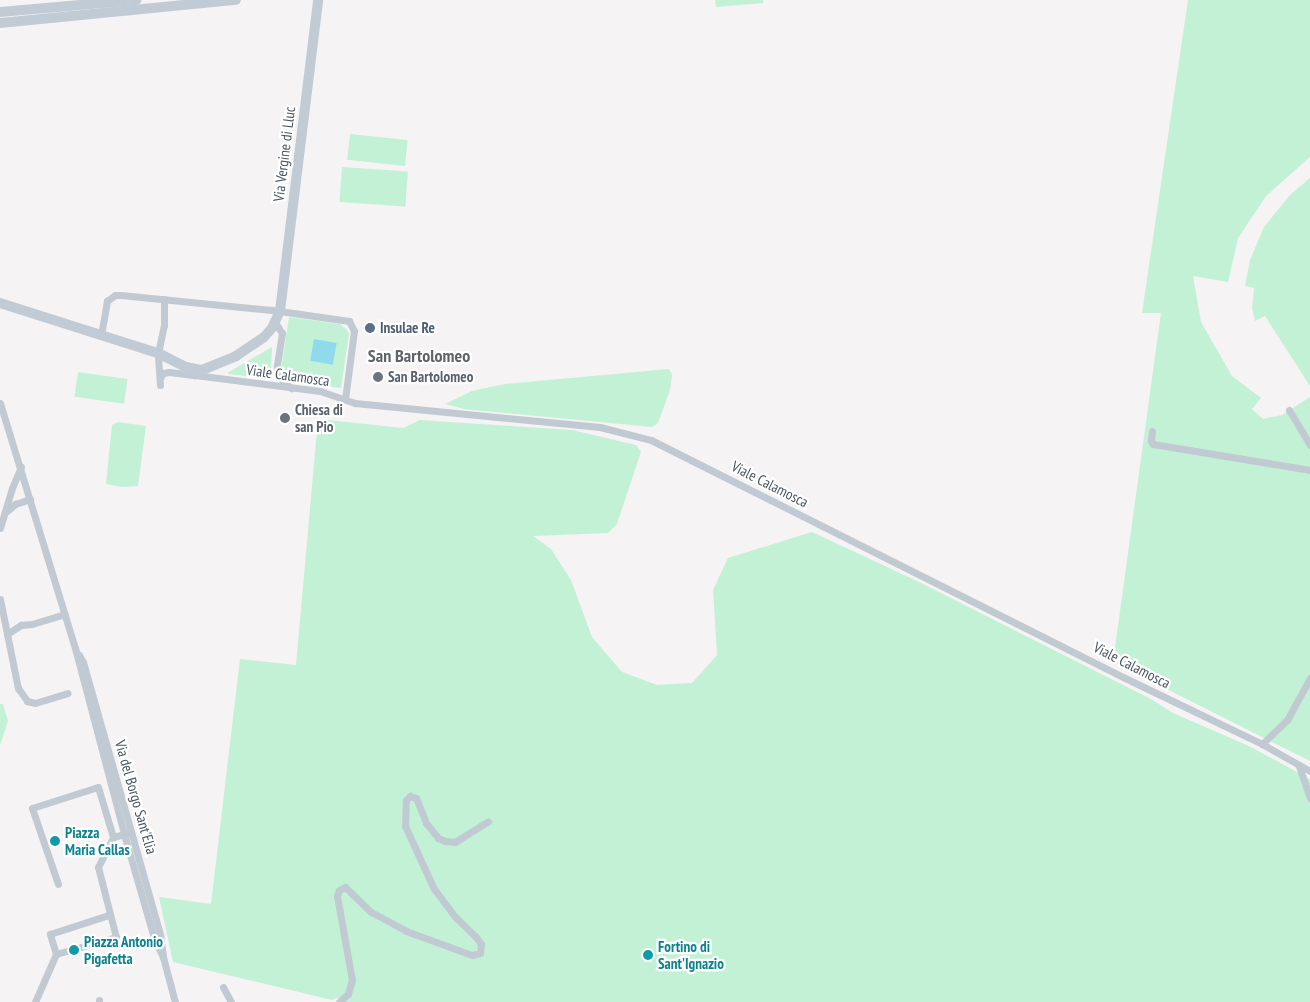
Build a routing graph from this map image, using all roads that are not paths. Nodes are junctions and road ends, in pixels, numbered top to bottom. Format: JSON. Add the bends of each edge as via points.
{"nodes":[{"id":1,"x":136,"y":0,"type":"edge"},
{"id":2,"x":236,"y":0,"type":"edge"},
{"id":3,"x":318,"y":0,"type":"edge"},
{"id":4,"x":0,"y":12,"type":"edge"},
{"id":5,"x":0,"y":23,"type":"edge"},
{"id":6,"x":164,"y":299,"type":"junction"},
{"id":7,"x":0,"y":303,"type":"edge"},
{"id":8,"x":280,"y":311,"type":"junction"},
{"id":9,"x":274,"y":322,"type":"junction"},
{"id":10,"x":101,"y":335,"type":"junction"},
{"id":11,"x":158,"y":353,"type":"junction"},
{"id":12,"x":186,"y":367,"type":"junction"},
{"id":13,"x":195,"y":375,"type":"junction"},
{"id":14,"x":292,"y":388,"type":"junction"},
{"id":15,"x":345,"y":399,"type":"junction"},
{"id":16,"x":0,"y":403,"type":"edge"},
{"id":17,"x":1288,"y":410,"type":"dead end"},
{"id":18,"x":1152,"y":431,"type":"dead end"},
{"id":19,"x":1310,"y":445,"type":"edge"},
{"id":20,"x":21,"y":467,"type":"junction"},
{"id":21,"x":1310,"y":470,"type":"edge"},
{"id":22,"x":30,"y":499,"type":"junction"},
{"id":23,"x":7,"y":511,"type":"junction"},
{"id":24,"x":0,"y":528,"type":"edge"},
{"id":25,"x":0,"y":599,"type":"edge"},
{"id":26,"x":65,"y":614,"type":"junction"},
{"id":27,"x":7,"y":634,"type":"junction"},
{"id":28,"x":75,"y":648,"type":"junction"},
{"id":29,"x":1310,"y":678,"type":"edge"},
{"id":30,"x":68,"y":693,"type":"dead end"},
{"id":31,"x":1262,"y":744,"type":"junction"},
{"id":32,"x":1299,"y":766,"type":"junction"},
{"id":33,"x":1310,"y":771,"type":"edge"},
{"id":34,"x":110,"y":784,"type":"junction"},
{"id":35,"x":98,"y":787,"type":"junction"},
{"id":36,"x":1310,"y":798,"type":"edge"},
{"id":37,"x":488,"y":821,"type":"dead end"},
{"id":38,"x":127,"y":833,"type":"junction"},
{"id":39,"x":113,"y":837,"type":"junction"},
{"id":40,"x":58,"y":884,"type":"dead end"},
{"id":41,"x":109,"y":915,"type":"junction"},
{"id":42,"x":56,"y":954,"type":"junction"},
{"id":43,"x":223,"y":987,"type":"dead end"},
{"id":44,"x":35,"y":1002,"type":"edge"},
{"id":45,"x":175,"y":1002,"type":"edge"},
{"id":46,"x":230,"y":1002,"type":"edge"},
{"id":47,"x":339,"y":1002,"type":"edge"}],
"edges":[{"from":1,"to":4,"type":"street"},
{"from":2,"to":5,"type":"street"},
{"from":3,"to":8,"type":"street","name":"Via Vergine di Lluc"},
{"from":6,"to":8,"type":"street"},
{"from":6,"to":10,"type":"street","via":[[121,294],[110,298],[105,306]]},
{"from":6,"to":11,"type":"street","via":[[164,325]]},
{"from":7,"to":10,"type":"street"},
{"from":8,"to":9,"type":"street"},
{"from":8,"to":15,"type":"street","via":[[352,323],[354,331]]},
{"from":9,"to":12,"type":"street","via":[[257,343],[223,363],[202,370]]},
{"from":9,"to":14,"type":"street","via":[[282,332],[278,376]]},
{"from":10,"to":11,"type":"street"},
{"from":11,"to":12,"type":"street"},
{"from":11,"to":13,"type":"street","name":"Viale Calamosca","via":[[160,381],[163,373]]},
{"from":12,"to":13,"type":"street"},
{"from":13,"to":14,"type":"street","name":"Viale Calamosca"},
{"from":14,"to":15,"type":"street","name":"Viale Calamosca","via":[[320,391]]},
{"from":15,"to":31,"type":"street","name":"Viale Calamosca","via":[[355,403],[600,427],[651,440]]},
{"from":16,"to":20,"type":"street","name":"Via del Borgo Sant'Elia"},
{"from":17,"to":19,"type":"street"},
{"from":18,"to":21,"type":"street","via":[[1153,444]]},
{"from":20,"to":22,"type":"street","name":"Via del Borgo Sant'Elia"},
{"from":20,"to":23,"type":"street"},
{"from":22,"to":23,"type":"street","via":[[15,504]]},
{"from":22,"to":26,"type":"street","name":"Via del Borgo Sant'Elia"},
{"from":23,"to":24,"type":"street"},
{"from":25,"to":27,"type":"street"},
{"from":26,"to":27,"type":"street","via":[[21,625]]},
{"from":26,"to":28,"type":"street","name":"Via del Borgo Sant'Elia"},
{"from":27,"to":30,"type":"street","via":[[18,688],[27,701],[36,703]]},
{"from":28,"to":34,"type":"street","name":"Via del Borgo Sant'Elia"},
{"from":28,"to":38,"type":"street","name":"Via del Borgo Sant'Elia","via":[[83,662]]},
{"from":29,"to":31,"type":"street","via":[[1287,720]]},
{"from":31,"to":32,"type":"street","name":"Viale Calamosca"},
{"from":32,"to":33,"type":"street","name":"Viale Calamosca"},
{"from":32,"to":36,"type":"street"},
{"from":34,"to":35,"type":"street"},
{"from":34,"to":38,"type":"street","name":"Via del Borgo Sant'Elia"},
{"from":35,"to":39,"type":"street"},
{"from":35,"to":40,"type":"street","via":[[32,808]]},
{"from":37,"to":47,"type":"street","via":[[455,842],[445,841],[438,838],[422,816],[417,799],[408,797],[405,826],[434,889],[456,918],[476,937],[482,949],[477,955],[472,955],[406,931],[371,912],[346,886],[339,890],[337,896],[352,980],[348,994]]},
{"from":38,"to":39,"type":"street"},
{"from":38,"to":45,"type":"street","name":"Via del Borgo Sant'Elia","via":[[154,938],[163,957]]},
{"from":39,"to":41,"type":"street","via":[[98,867]]},
{"from":41,"to":42,"type":"street","via":[[50,934]]},
{"from":41,"to":42,"type":"street","via":[[116,937]]},
{"from":42,"to":44,"type":"street"},
{"from":43,"to":46,"type":"street"}]}
